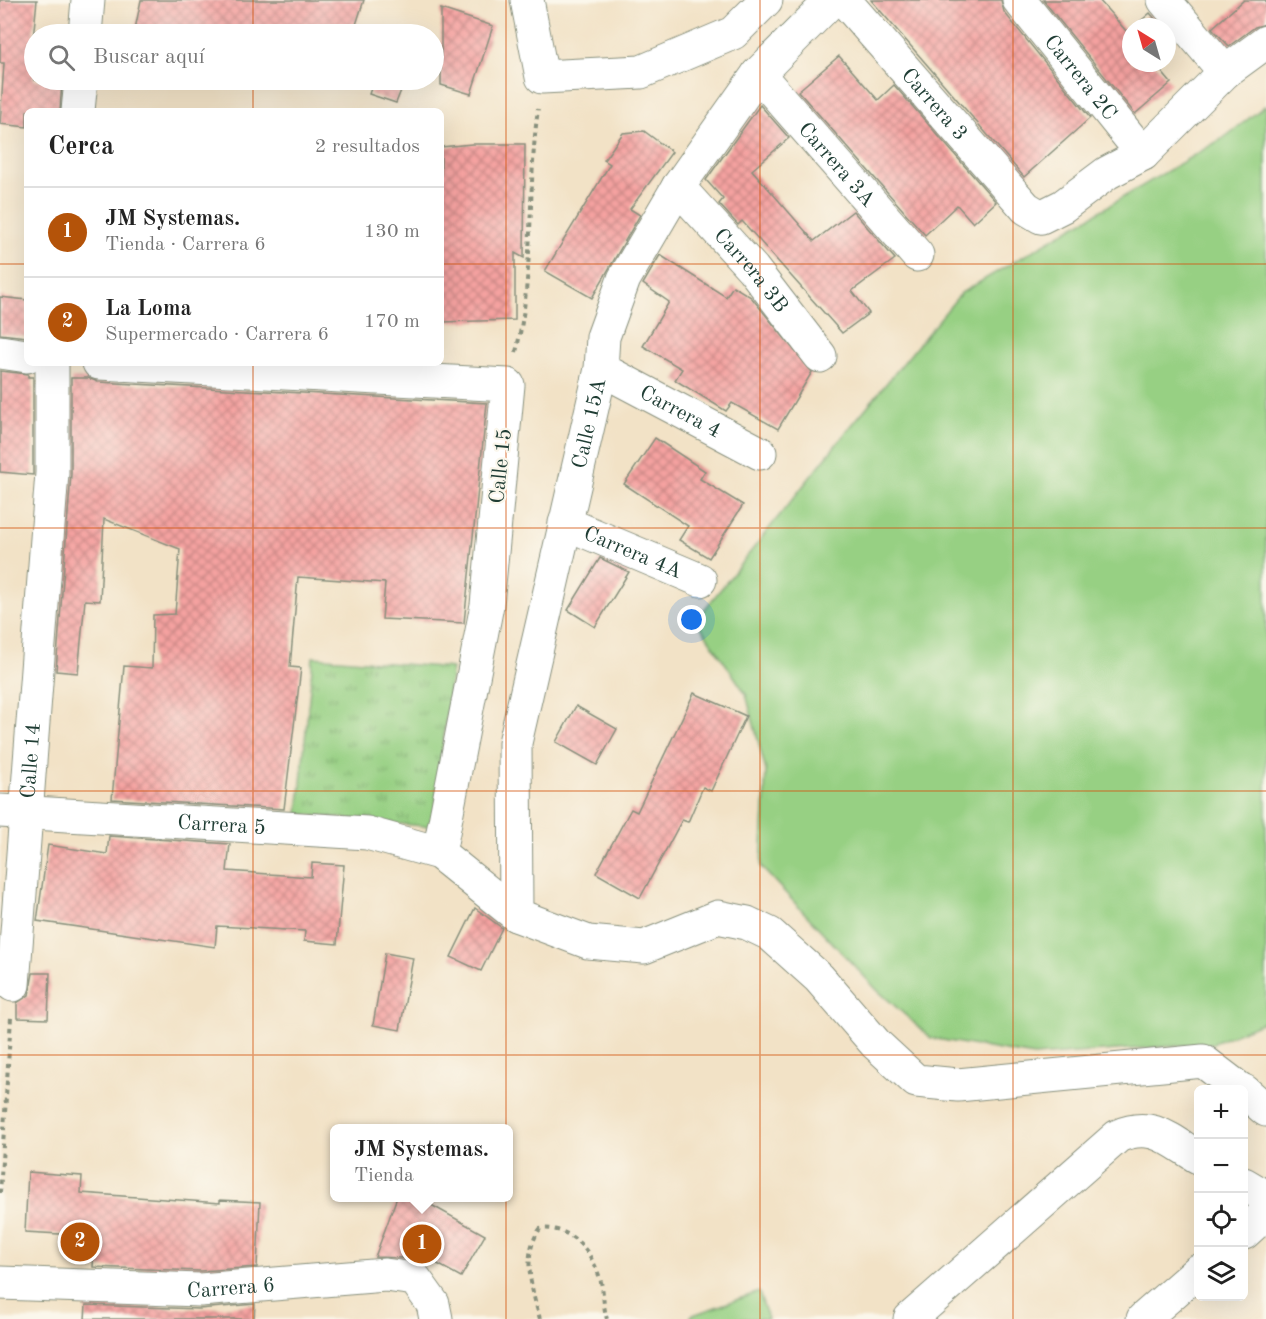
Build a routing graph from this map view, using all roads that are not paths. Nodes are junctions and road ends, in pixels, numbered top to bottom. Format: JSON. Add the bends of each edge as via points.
{"nodes":[{"id":1,"x":88,"y":0,"type":"edge"},
{"id":2,"x":527,"y":0,"type":"edge"},
{"id":3,"x":766,"y":0,"type":"edge"},
{"id":4,"x":832,"y":0,"type":"edge"},
{"id":5,"x":844,"y":0,"type":"edge"},
{"id":6,"x":1019,"y":0,"type":"edge"},
{"id":7,"x":1164,"y":0,"type":"edge"},
{"id":8,"x":86,"y":24,"type":"edge"},
{"id":9,"x":1266,"y":42,"type":"edge"},
{"id":10,"x":1225,"y":72,"type":"junction"},
{"id":11,"x":758,"y":74,"type":"junction"},
{"id":12,"x":80,"y":90,"type":"edge"},
{"id":13,"x":78,"y":108,"type":"edge"},
{"id":14,"x":1143,"y":154,"type":"junction"},
{"id":15,"x":678,"y":187,"type":"junction"},
{"id":16,"x":917,"y":255,"type":"dead end"},
{"id":17,"x":0,"y":352,"type":"edge"},
{"id":18,"x":24,"y":356,"type":"edge"},
{"id":19,"x":820,"y":356,"type":"dead end"},
{"id":20,"x":52,"y":366,"type":"edge"},
{"id":21,"x":155,"y":366,"type":"edge"},
{"id":22,"x":601,"y":369,"type":"junction"},
{"id":23,"x":760,"y":453,"type":"dead end"},
{"id":24,"x":565,"y":522,"type":"junction"},
{"id":25,"x":700,"y":580,"type":"dead end"},
{"id":26,"x":13,"y":812,"type":"edge"},
{"id":27,"x":439,"y":853,"type":"junction"},
{"id":28,"x":516,"y":915,"type":"junction"},
{"id":29,"x":13,"y":985,"type":"road end"},
{"id":30,"x":1236,"y":1085,"type":"edge"},
{"id":31,"x":1248,"y":1095,"type":"edge"},
{"id":32,"x":1266,"y":1110,"type":"edge"},
{"id":33,"x":1194,"y":1155,"type":"edge"},
{"id":34,"x":1248,"y":1186,"type":"edge"},
{"id":35,"x":1266,"y":1197,"type":"edge"},
{"id":36,"x":1266,"y":1213,"type":"edge"},
{"id":37,"x":1248,"y":1229,"type":"edge"},
{"id":38,"x":1194,"y":1274,"type":"edge"},
{"id":39,"x":0,"y":1283,"type":"edge"},
{"id":40,"x":436,"y":1319,"type":"edge"},
{"id":41,"x":910,"y":1319,"type":"edge"},
{"id":42,"x":1143,"y":1319,"type":"edge"}],
"edges":[{"from":1,"to":8,"type":"street"},
{"from":2,"to":3,"type":"street","via":[[542,77],[641,72],[733,33]]},
{"from":4,"to":11,"type":"street","name":"Calle 15A"},
{"from":5,"to":14,"type":"street","name":"Carrera 3","via":[[1026,208],[1041,217]]},
{"from":6,"to":14,"type":"street","name":"Carrera 2C"},
{"from":7,"to":10,"type":"street"},
{"from":9,"to":10,"type":"street"},
{"from":10,"to":14,"type":"street"},
{"from":11,"to":15,"type":"street","name":"Calle 15A"},
{"from":11,"to":16,"type":"street","name":"Carrera 3A"},
{"from":12,"to":13,"type":"street"},
{"from":15,"to":19,"type":"street","name":"Carrera 3B","via":[[753,269]]},
{"from":15,"to":22,"type":"street","name":"Calle 15A","via":[[624,279],[603,337]]},
{"from":17,"to":18,"type":"street"},
{"from":20,"to":26,"type":"street","name":"Calle 14","via":[[52,473]]},
{"from":21,"to":27,"type":"street","name":"Calle 15","via":[[508,385],[487,605]]},
{"from":22,"to":23,"type":"street","name":"Carrera 4"},
{"from":22,"to":24,"type":"street","name":"Calle 15A"},
{"from":24,"to":25,"type":"street","name":"Carrera 4A"},
{"from":24,"to":28,"type":"street","name":"Calle 15A","via":[[515,743]]},
{"from":26,"to":27,"type":"street","name":"Carrera 5","via":[[367,833]]},
{"from":26,"to":29,"type":"street","name":"Calle 14"},
{"from":27,"to":28,"type":"street"},
{"from":28,"to":30,"type":"street","via":[[588,942],[644,947],[718,917],[747,923],[770,934],[819,978],[876,1044],[916,1081],[958,1085],[1203,1060]]},
{"from":31,"to":32,"type":"street"},
{"from":33,"to":41,"type":"street","via":[[1153,1131],[1134,1129],[1118,1136]]},
{"from":34,"to":35,"type":"street"},
{"from":36,"to":37,"type":"street"},
{"from":38,"to":42,"type":"street"},
{"from":39,"to":40,"type":"street","name":"Carrera 6","via":[[201,1290],[385,1275],[415,1279],[433,1304]]}]}
